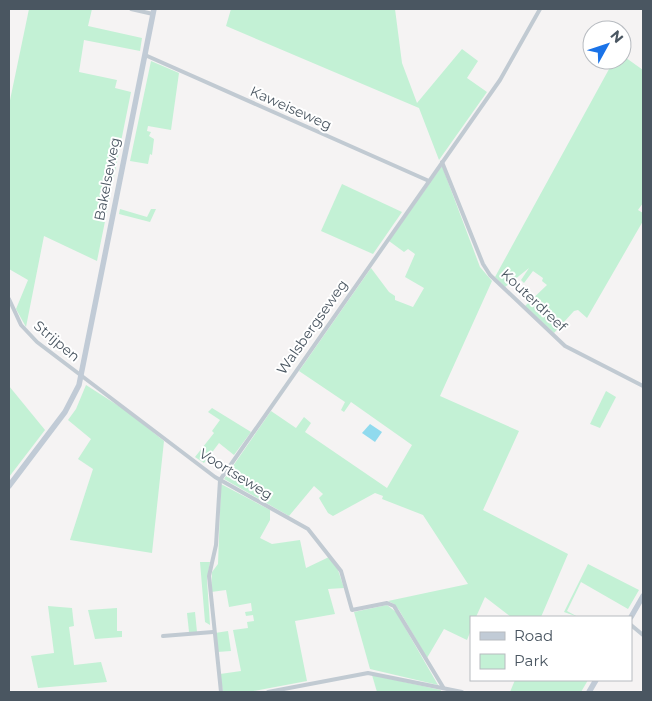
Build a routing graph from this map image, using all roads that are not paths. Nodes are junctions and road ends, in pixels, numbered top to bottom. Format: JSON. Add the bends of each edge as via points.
{"nodes":[{"id":1,"x":131,"y":9,"type":"edge"},
{"id":2,"x":540,"y":9,"type":"edge"},
{"id":3,"x":154,"y":11,"type":"edge"},
{"id":4,"x":145,"y":56,"type":"junction"},
{"id":5,"x":442,"y":162,"type":"junction"},
{"id":6,"x":429,"y":181,"type":"junction"},
{"id":7,"x":9,"y":299,"type":"edge"},
{"id":8,"x":80,"y":375,"type":"junction"},
{"id":9,"x":643,"y":386,"type":"edge"},
{"id":10,"x":220,"y":480,"type":"junction"},
{"id":11,"x":9,"y":486,"type":"edge"},
{"id":12,"x":643,"y":596,"type":"edge"},
{"id":13,"x":632,"y":616,"type":"edge"},
{"id":14,"x":632,"y":626,"type":"edge"},
{"id":15,"x":213,"y":632,"type":"junction"},
{"id":16,"x":643,"y":635,"type":"edge"},
{"id":17,"x":164,"y":636,"type":"dead end"},
{"id":18,"x":595,"y":681,"type":"edge"},
{"id":19,"x":443,"y":687,"type":"junction"},
{"id":20,"x":221,"y":692,"type":"edge"},
{"id":21,"x":268,"y":692,"type":"edge"},
{"id":22,"x":462,"y":692,"type":"edge"},
{"id":23,"x":589,"y":692,"type":"edge"}],
"edges":[{"from":1,"to":3,"type":"street"},
{"from":2,"to":5,"type":"street","name":"Walsbergseweg","via":[[500,80]]},
{"from":3,"to":4,"type":"main road","name":"Bakelseweg"},
{"from":4,"to":6,"type":"street","name":"Kaweiseweg"},
{"from":4,"to":8,"type":"main road","name":"Bakelseweg"},
{"from":5,"to":6,"type":"street","name":"Walsbergseweg"},
{"from":5,"to":9,"type":"street","name":"Kouterdreef","via":[[490,275],[566,346]]},
{"from":6,"to":10,"type":"street","name":"Walsbergseweg"},
{"from":7,"to":8,"type":"street","name":"Strijpen","via":[[31,337]]},
{"from":8,"to":10,"type":"street","name":"Voortseweg"},
{"from":8,"to":11,"type":"main road","name":"Bakelseweg","via":[[65,412]]},
{"from":10,"to":15,"type":"street","via":[[216,545],[209,576]]},
{"from":10,"to":19,"type":"street","name":"Voortseweg","via":[[313,533],[341,571],[352,610],[387,603],[394,606]]},
{"from":12,"to":13,"type":"main road"},
{"from":14,"to":16,"type":"street"},
{"from":15,"to":17,"type":"street"},
{"from":15,"to":20,"type":"street"},
{"from":18,"to":23,"type":"main road"},
{"from":19,"to":21,"type":"street","via":[[368,673]]},
{"from":19,"to":22,"type":"street"}]}
